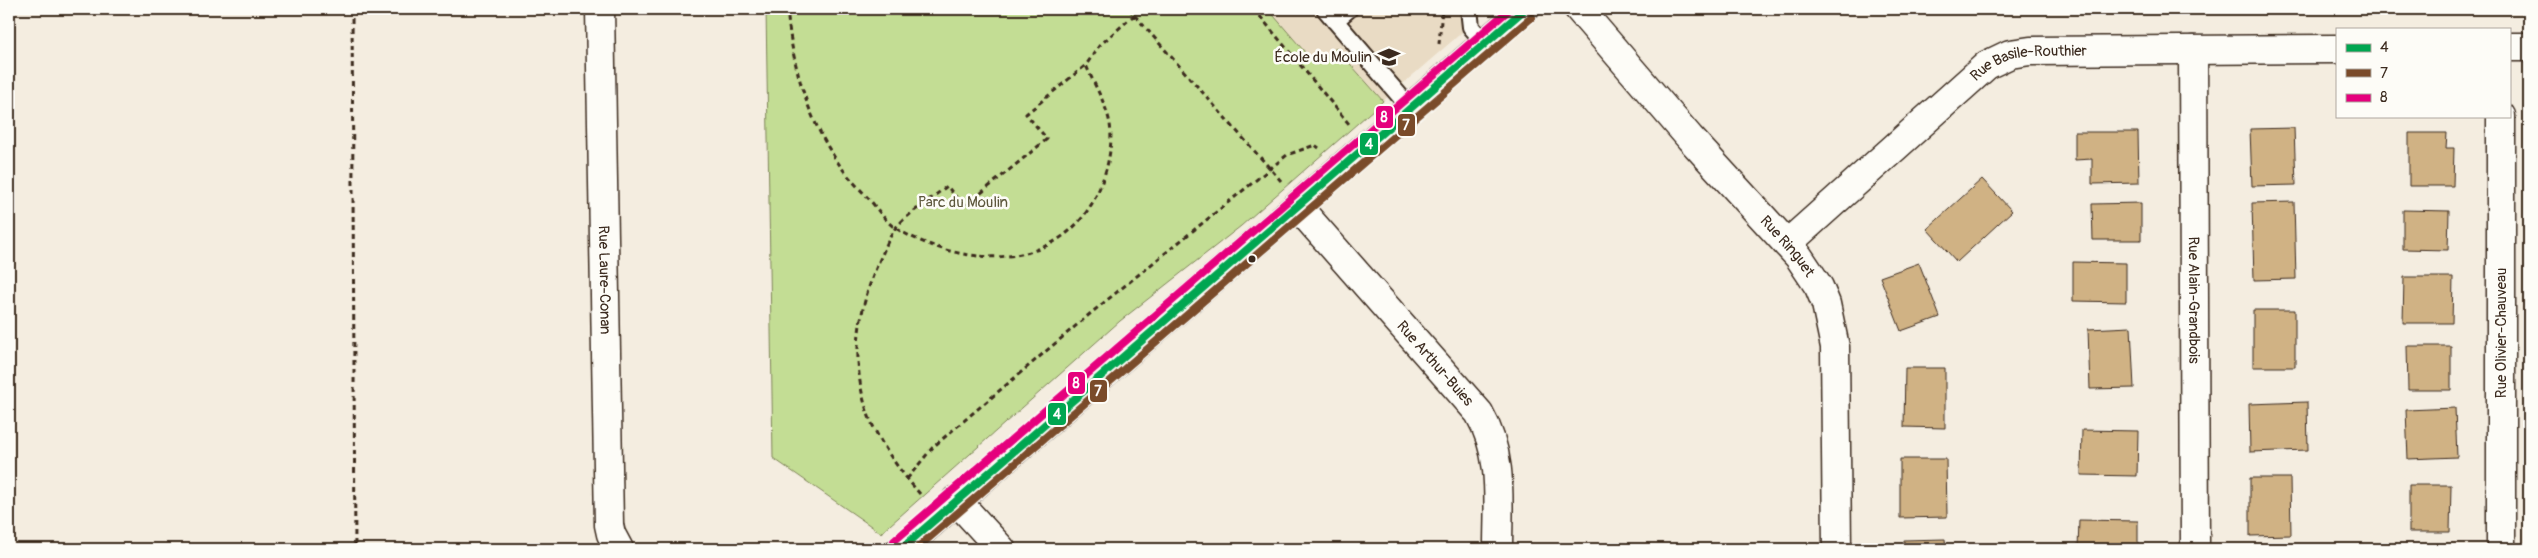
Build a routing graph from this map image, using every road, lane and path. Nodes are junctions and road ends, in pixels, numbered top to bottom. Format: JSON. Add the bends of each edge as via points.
{"nodes":[{"id":1,"x":352,"y":9,"type":"edge"},
{"id":2,"x":600,"y":9,"type":"edge"},
{"id":3,"x":788,"y":9,"type":"edge"},
{"id":4,"x":1129,"y":9,"type":"edge"},
{"id":5,"x":1140,"y":9,"type":"edge"},
{"id":6,"x":1254,"y":9,"type":"edge"},
{"id":7,"x":1349,"y":9,"type":"edge"},
{"id":8,"x":1442,"y":9,"type":"edge"},
{"id":9,"x":1469,"y":9,"type":"edge"},
{"id":10,"x":1525,"y":9,"type":"edge"},
{"id":11,"x":1579,"y":9,"type":"edge"},
{"id":12,"x":1134,"y":14,"type":"junction"},
{"id":13,"x":1330,"y":15,"type":"edge"},
{"id":14,"x":1486,"y":44,"type":"junction"},
{"id":15,"x":1439,"y":47,"type":"dead end"},
{"id":16,"x":2510,"y":47,"type":"edge"},
{"id":17,"x":2529,"y":47,"type":"edge"},
{"id":18,"x":2336,"y":49,"type":"edge"},
{"id":19,"x":2193,"y":50,"type":"junction"},
{"id":20,"x":1086,"y":65,"type":"junction"},
{"id":21,"x":1411,"y":109,"type":"junction"},
{"id":22,"x":2501,"y":118,"type":"edge"},
{"id":23,"x":1355,"y":131,"type":"dead end"},
{"id":24,"x":1322,"y":150,"type":"dead end"},
{"id":25,"x":1270,"y":170,"type":"junction"},
{"id":26,"x":1282,"y":182,"type":"dead end"},
{"id":27,"x":1298,"y":207,"type":"junction"},
{"id":28,"x":895,"y":229,"type":"junction"},
{"id":29,"x":1787,"y":244,"type":"junction"},
{"id":30,"x":907,"y":479,"type":"junction"},
{"id":31,"x":924,"y":500,"type":"dead end"},
{"id":32,"x":956,"y":500,"type":"junction"},
{"id":33,"x":355,"y":549,"type":"edge"},
{"id":34,"x":619,"y":549,"type":"edge"},
{"id":35,"x":901,"y":549,"type":"edge"},
{"id":36,"x":1001,"y":549,"type":"edge"},
{"id":37,"x":1498,"y":549,"type":"edge"},
{"id":38,"x":1838,"y":549,"type":"edge"},
{"id":39,"x":2195,"y":549,"type":"edge"},
{"id":40,"x":2501,"y":549,"type":"edge"}],
"edges":[{"from":1,"to":33,"type":"path"},
{"from":2,"to":34,"type":"street","name":"Rue Laure-Conan","via":[[609,525],[610,534]]},
{"from":3,"to":28,"type":"path","via":[[796,70],[819,131],[837,162]]},
{"from":4,"to":12,"type":"path"},
{"from":5,"to":12,"type":"path"},
{"from":6,"to":23,"type":"path"},
{"from":7,"to":13,"type":"lane"},
{"from":8,"to":15,"type":"path"},
{"from":9,"to":14,"type":"lane","via":[[1471,27]]},
{"from":10,"to":14,"type":"street"},
{"from":11,"to":29,"type":"street","name":"Rue Ringuet"},
{"from":12,"to":20,"type":"path","via":[[1099,46]]},
{"from":12,"to":25,"type":"path"},
{"from":13,"to":21,"type":"lane"},
{"from":14,"to":21,"type":"street"},
{"from":16,"to":17,"type":"street"},
{"from":18,"to":19,"type":"street","name":"Rue Basile-Routhier"},
{"from":19,"to":29,"type":"street","name":"Rue Basile-Routhier","via":[[2030,51],[1995,60]]},
{"from":19,"to":39,"type":"street","name":"Rue Alain-Grandbois"},
{"from":20,"to":28,"type":"path","via":[[1026,114],[1046,139],[964,207],[947,186]]},
{"from":20,"to":28,"type":"path","via":[[1104,103],[1111,144],[1093,203],[1073,227],[1036,250],[1014,257],[982,258],[950,251]]},
{"from":21,"to":27,"type":"street"},
{"from":22,"to":40,"type":"street","name":"Rue Olivier-Chauveau"},
{"from":24,"to":25,"type":"path","via":[[1315,146],[1287,155]]},
{"from":25,"to":26,"type":"path"},
{"from":25,"to":30,"type":"path","via":[[933,447]]},
{"from":27,"to":32,"type":"street"},
{"from":27,"to":37,"type":"street","name":"Rue Arthur-Buies","via":[[1479,413],[1494,446],[1497,462]]},
{"from":28,"to":30,"type":"path","via":[[862,303],[857,344],[868,412]]},
{"from":29,"to":38,"type":"street","name":"Rue Ringuet","via":[[1810,270],[1819,287],[1833,332]]},
{"from":30,"to":31,"type":"path"},
{"from":32,"to":35,"type":"street"},
{"from":32,"to":36,"type":"street"}]}
